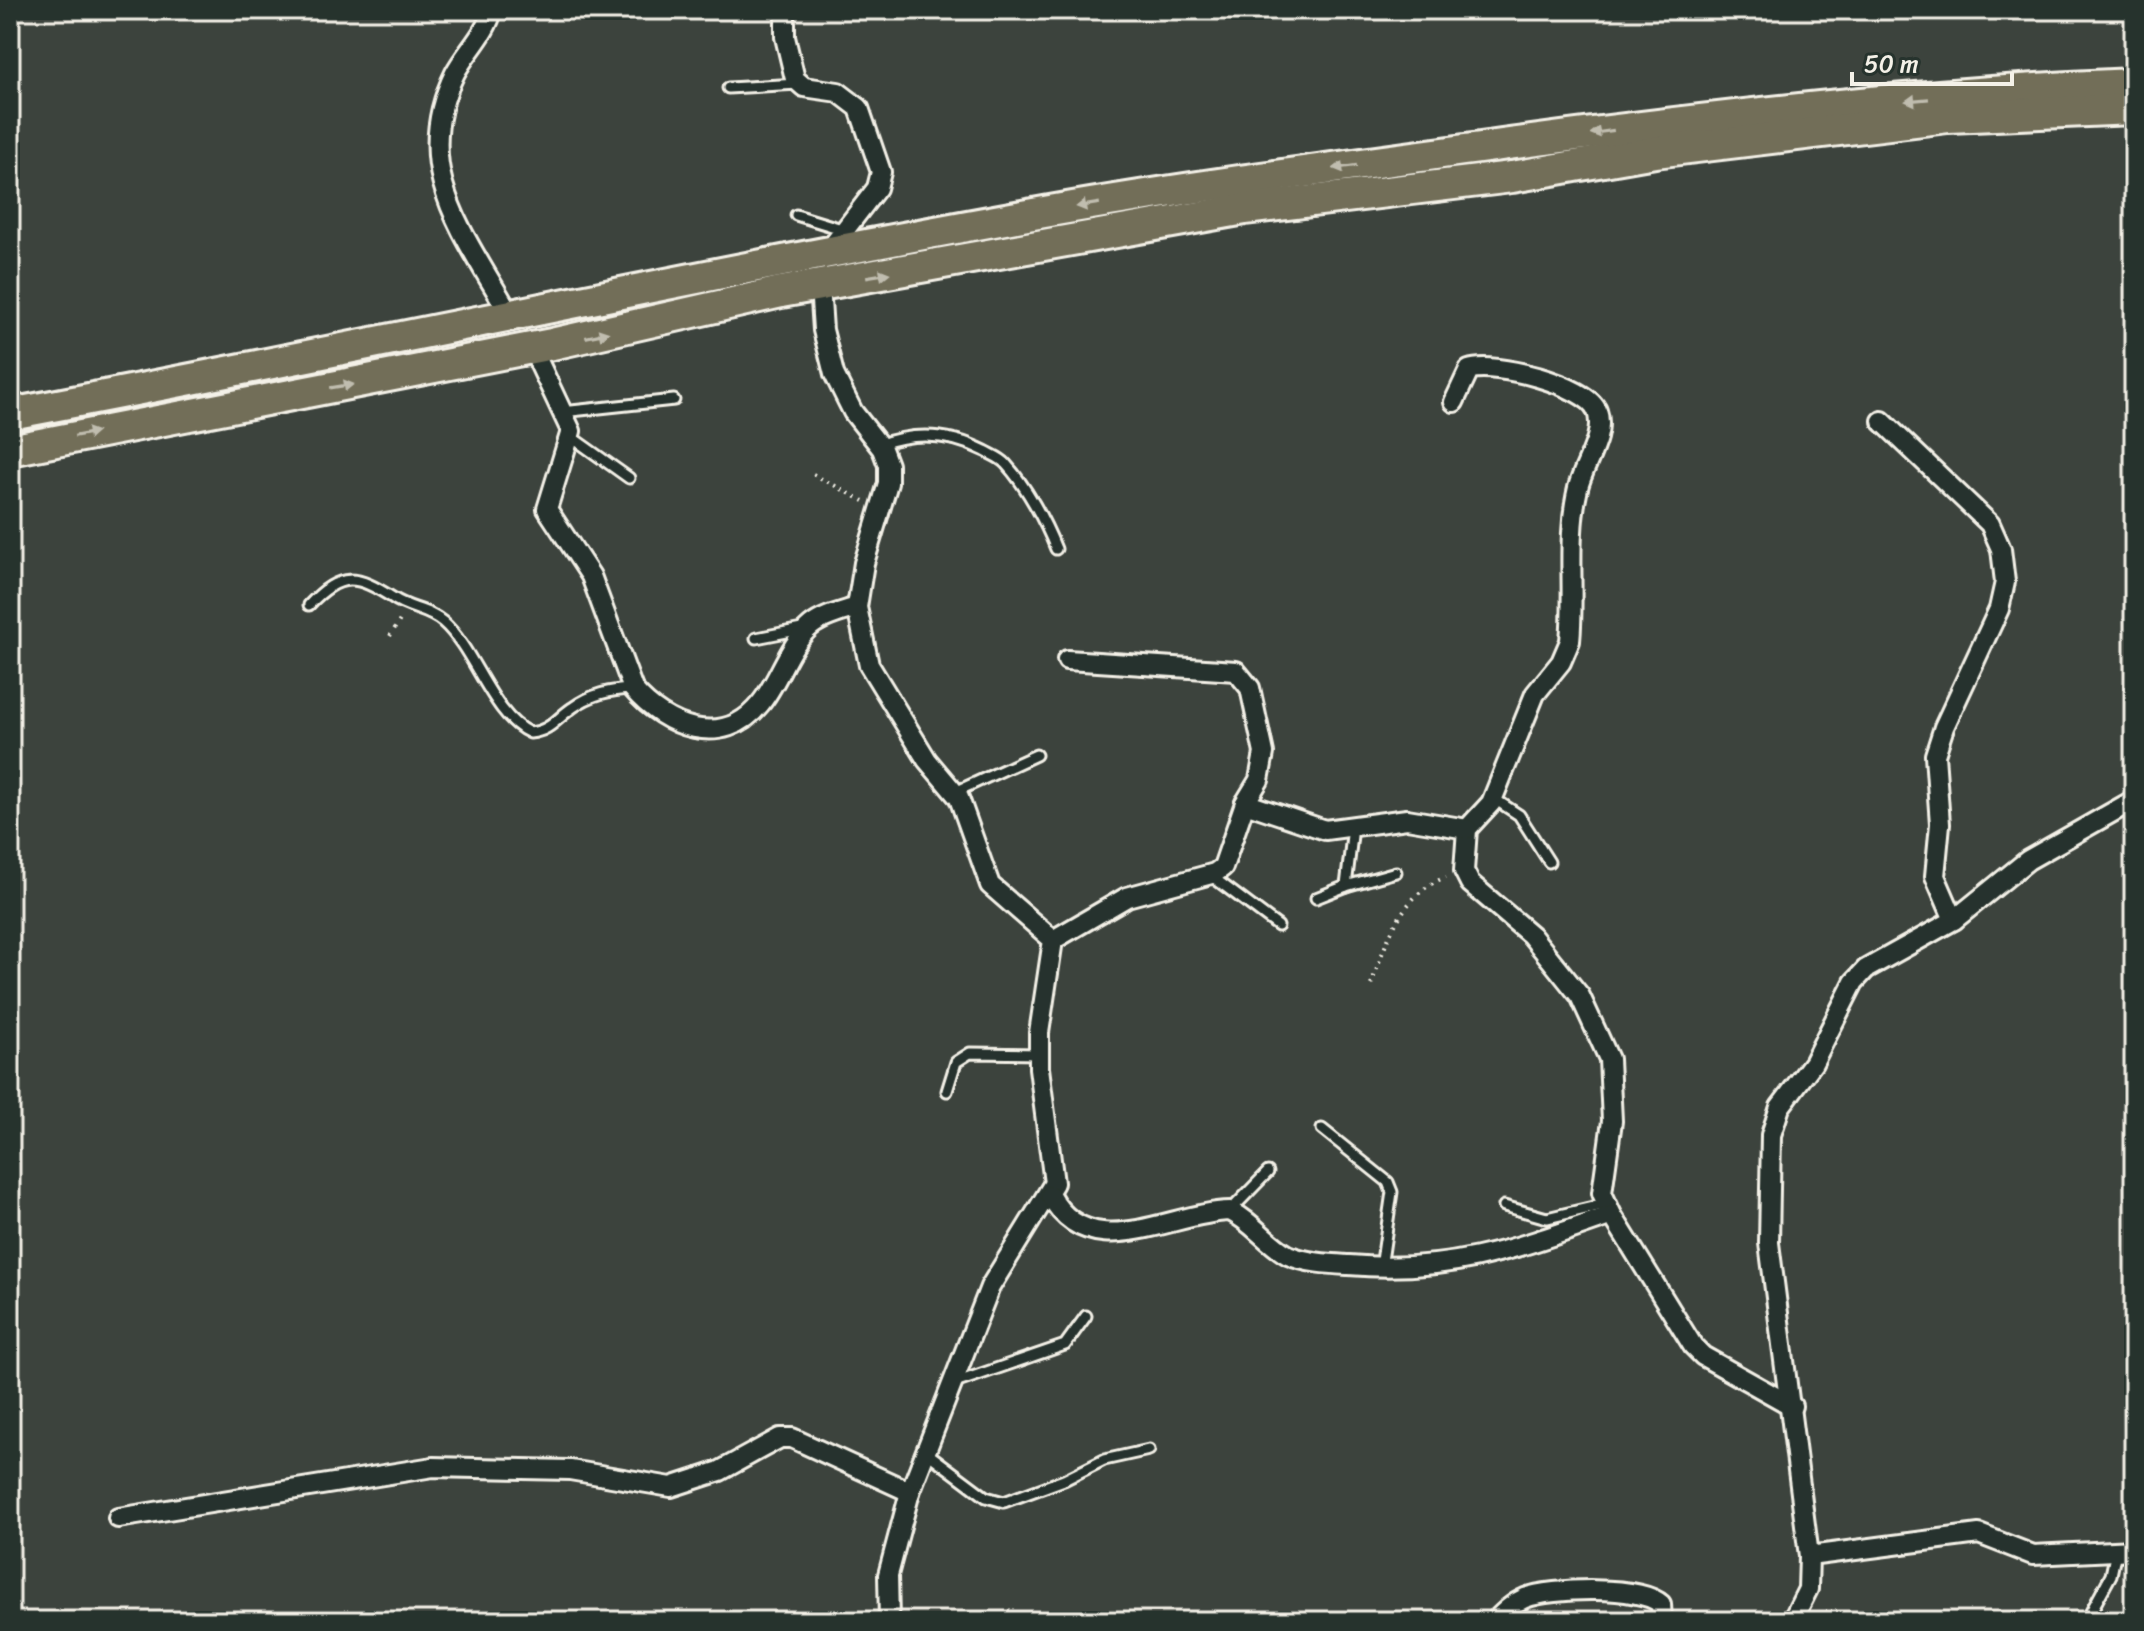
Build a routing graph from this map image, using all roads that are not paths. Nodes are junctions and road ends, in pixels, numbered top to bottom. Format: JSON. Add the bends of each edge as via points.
{"nodes":[{"id":1,"x":492,"y":10,"type":"edge"},
{"id":2,"x":785,"y":10,"type":"edge"},
{"id":3,"x":799,"y":84,"type":"junction"},
{"id":4,"x":2134,"y":84,"type":"edge"},
{"id":5,"x":728,"y":88,"type":"dead end"},
{"id":6,"x":2134,"y":109,"type":"edge"},
{"id":7,"x":1642,"y":141,"type":"junction"},
{"id":8,"x":796,"y":215,"type":"dead end"},
{"id":9,"x":836,"y":242,"type":"junction"},
{"id":10,"x":820,"y":285,"type":"junction"},
{"id":11,"x":510,"y":315,"type":"junction"},
{"id":12,"x":532,"y":348,"type":"junction"},
{"id":13,"x":674,"y":400,"type":"dead end"},
{"id":14,"x":1454,"y":402,"type":"dead end"},
{"id":15,"x":562,"y":412,"type":"junction"},
{"id":16,"x":10,"y":414,"type":"edge"},
{"id":17,"x":1882,"y":421,"type":"dead end"},
{"id":18,"x":570,"y":436,"type":"junction"},
{"id":19,"x":878,"y":445,"type":"junction"},
{"id":20,"x":10,"y":450,"type":"edge"},
{"id":21,"x":629,"y":478,"type":"dead end"},
{"id":22,"x":1056,"y":549,"type":"dead end"},
{"id":23,"x":309,"y":605,"type":"dead end"},
{"id":24,"x":857,"y":607,"type":"junction"},
{"id":25,"x":808,"y":628,"type":"junction"},
{"id":26,"x":756,"y":638,"type":"dead end"},
{"id":27,"x":1067,"y":660,"type":"dead end"},
{"id":28,"x":633,"y":689,"type":"junction"},
{"id":29,"x":1036,"y":755,"type":"dead end"},
{"id":30,"x":955,"y":792,"type":"junction"},
{"id":31,"x":1493,"y":798,"type":"junction"},
{"id":32,"x":2134,"y":800,"type":"edge"},
{"id":33,"x":1245,"y":803,"type":"junction"},
{"id":34,"x":1353,"y":827,"type":"junction"},
{"id":35,"x":1467,"y":829,"type":"junction"},
{"id":36,"x":1549,"y":862,"type":"dead end"},
{"id":37,"x":1396,"y":872,"type":"dead end"},
{"id":38,"x":1210,"y":874,"type":"junction"},
{"id":39,"x":1346,"y":886,"type":"junction"},
{"id":40,"x":1316,"y":898,"type":"dead end"},
{"id":41,"x":1954,"y":920,"type":"junction"},
{"id":42,"x":1278,"y":926,"type":"dead end"},
{"id":43,"x":1053,"y":940,"type":"junction"},
{"id":44,"x":1039,"y":1054,"type":"junction"},
{"id":45,"x":947,"y":1091,"type":"dead end"},
{"id":46,"x":1322,"y":1129,"type":"dead end"},
{"id":47,"x":1268,"y":1172,"type":"dead end"},
{"id":48,"x":1050,"y":1195,"type":"junction"},
{"id":49,"x":1504,"y":1206,"type":"dead end"},
{"id":50,"x":1609,"y":1210,"type":"junction"},
{"id":51,"x":1230,"y":1211,"type":"junction"},
{"id":52,"x":1381,"y":1268,"type":"junction"},
{"id":53,"x":1086,"y":1316,"type":"dead end"},
{"id":54,"x":952,"y":1384,"type":"junction"},
{"id":55,"x":1792,"y":1406,"type":"junction"},
{"id":56,"x":1149,"y":1450,"type":"dead end"},
{"id":57,"x":926,"y":1452,"type":"junction"},
{"id":58,"x":910,"y":1492,"type":"junction"},
{"id":59,"x":118,"y":1518,"type":"dead end"},
{"id":60,"x":2125,"y":1551,"type":"edge"},
{"id":61,"x":1809,"y":1556,"type":"junction"},
{"id":62,"x":889,"y":1621,"type":"edge"},
{"id":63,"x":1495,"y":1621,"type":"edge"},
{"id":64,"x":1662,"y":1621,"type":"edge"},
{"id":65,"x":1792,"y":1621,"type":"edge"},
{"id":66,"x":2086,"y":1621,"type":"edge"}],
"edges":[{"from":1,"to":11,"type":"street","via":[[455,73],[438,119],[435,159],[443,195]]},
{"from":2,"to":3,"type":"street","via":[[785,37]]},
{"from":3,"to":5,"type":"lane"},
{"from":3,"to":9,"type":"street","via":[[838,92],[859,108],[881,172],[877,188]]},
{"from":4,"to":7,"type":"highway","one_way":true,"via":[[2061,87]]},
{"from":6,"to":7,"type":"highway","via":[[1948,117]]},
{"from":7,"to":9,"type":"highway","one_way":true,"via":[[1214,185]]},
{"from":10,"to":7,"type":"highway","one_way":true,"via":[[1245,209],[1512,177]]},
{"from":8,"to":9,"type":"lane"},
{"from":9,"to":11,"type":"highway"},
{"from":12,"to":10,"type":"highway","one_way":true},
{"from":10,"to":19,"type":"street","via":[[823,330],[834,374]]},
{"from":11,"to":16,"type":"highway"},
{"from":12,"to":15,"type":"street"},
{"from":20,"to":12,"type":"highway","one_way":true},
{"from":13,"to":15,"type":"lane"},
{"from":14,"to":31,"type":"street","via":[[1469,370],[1489,365],[1554,383],[1587,398],[1597,411],[1595,443],[1573,514],[1570,641],[1561,662],[1535,694]]},
{"from":15,"to":18,"type":"street"},
{"from":17,"to":41,"type":"street","via":[[1990,524],[2001,549],[2005,582],[1999,609],[1935,755],[1940,824],[1935,876]]},
{"from":18,"to":21,"type":"lane"},
{"from":18,"to":28,"type":"street","via":[[547,509],[591,576]]},
{"from":19,"to":22,"type":"lane","via":[[910,436],[948,437],[1005,462]]},
{"from":19,"to":24,"type":"street","via":[[888,465],[888,483]]},
{"from":23,"to":28,"type":"lane","via":[[337,581],[364,579],[398,601],[424,609],[444,623],[509,716],[530,733],[549,729],[595,695]]},
{"from":24,"to":25,"type":"street"},
{"from":24,"to":30,"type":"street","via":[[869,665],[927,760]]},
{"from":25,"to":26,"type":"lane"},
{"from":25,"to":28,"type":"street","via":[[760,705],[739,724],[713,732],[688,728],[643,701]]},
{"from":27,"to":33,"type":"street","via":[[1242,674],[1264,753],[1259,780]]},
{"from":29,"to":30,"type":"lane"},
{"from":30,"to":43,"type":"street","via":[[990,885]]},
{"from":31,"to":35,"type":"street"},
{"from":31,"to":36,"type":"lane","via":[[1519,815]]},
{"from":32,"to":41,"type":"street","via":[[2028,860]]},
{"from":33,"to":34,"type":"street","via":[[1325,830]]},
{"from":33,"to":38,"type":"street","via":[[1228,860]]},
{"from":34,"to":35,"type":"street","via":[[1407,819]]},
{"from":34,"to":39,"type":"lane"},
{"from":35,"to":50,"type":"street","via":[[1464,871],[1470,883],[1531,935],[1580,996],[1609,1059],[1612,1121],[1602,1180]]},
{"from":37,"to":39,"type":"lane"},
{"from":38,"to":42,"type":"lane"},
{"from":38,"to":43,"type":"street","via":[[1127,897]]},
{"from":39,"to":40,"type":"lane"},
{"from":41,"to":55,"type":"street","via":[[1866,969],[1854,982],[1813,1063],[1780,1107],[1771,1135],[1769,1243]]},
{"from":43,"to":44,"type":"street"},
{"from":44,"to":45,"type":"lane","via":[[970,1053],[956,1062]]},
{"from":44,"to":48,"type":"street","via":[[1054,1183]]},
{"from":46,"to":52,"type":"lane","via":[[1388,1182],[1392,1192]]},
{"from":47,"to":51,"type":"lane"},
{"from":48,"to":51,"type":"street","via":[[1060,1215],[1101,1232],[1138,1232]]},
{"from":48,"to":54,"type":"street","via":[[994,1280]]},
{"from":49,"to":50,"type":"lane","via":[[1547,1218]]},
{"from":50,"to":52,"type":"street","via":[[1502,1253],[1451,1265]]},
{"from":50,"to":55,"type":"street","via":[[1693,1346]]},
{"from":51,"to":52,"type":"street","via":[[1290,1256]]},
{"from":53,"to":54,"type":"lane","via":[[1065,1345]]},
{"from":54,"to":57,"type":"street"},
{"from":55,"to":61,"type":"street"},
{"from":56,"to":57,"type":"lane","via":[[1104,1460],[1004,1502],[986,1497]]},
{"from":57,"to":58,"type":"street"},
{"from":58,"to":59,"type":"street","via":[[792,1438],[780,1438],[720,1471],[671,1487],[570,1470],[433,1467]]},
{"from":58,"to":62,"type":"street","via":[[890,1562]]},
{"from":60,"to":61,"type":"street","via":[[2033,1555],[1979,1534]]},
{"from":60,"to":66,"type":"lane"},
{"from":61,"to":65,"type":"street","via":[[1808,1589]]},
{"from":63,"to":64,"type":"street","via":[[1526,1598],[1588,1591],[1647,1595],[1661,1604]]}]}
